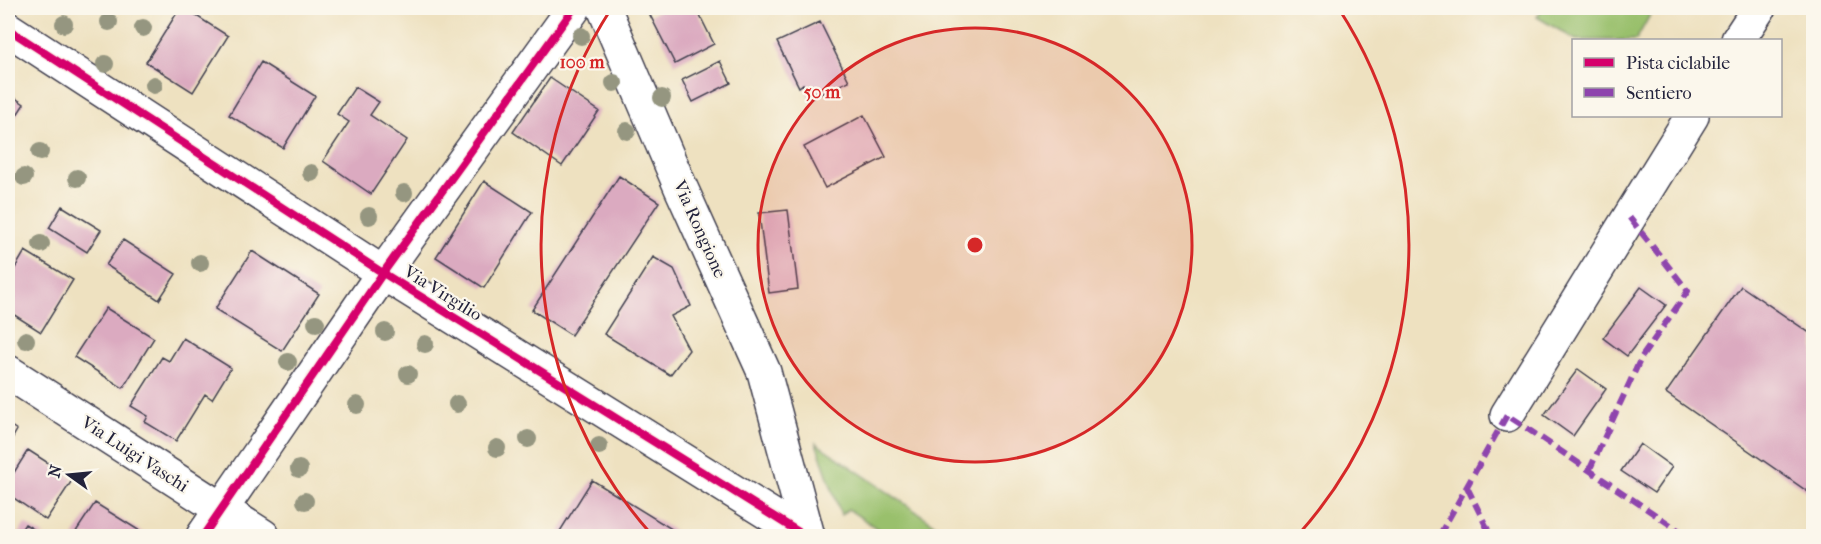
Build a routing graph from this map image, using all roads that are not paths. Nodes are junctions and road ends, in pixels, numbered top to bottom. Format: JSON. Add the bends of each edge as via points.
{"nodes":[{"id":1,"x":574,"y":8,"type":"edge"},
{"id":2,"x":604,"y":8,"type":"edge"},
{"id":3,"x":1759,"y":8,"type":"edge"},
{"id":4,"x":8,"y":29,"type":"edge"},
{"id":5,"x":1739,"y":39,"type":"edge"},
{"id":6,"x":1691,"y":117,"type":"edge"},
{"id":7,"x":383,"y":273,"type":"junction"},
{"id":8,"x":8,"y":372,"type":"edge"},
{"id":9,"x":1507,"y":415,"type":"dead end"},
{"id":10,"x":220,"y":509,"type":"junction"},
{"id":11,"x":203,"y":537,"type":"edge"},
{"id":12,"x":263,"y":537,"type":"edge"},
{"id":13,"x":807,"y":537,"type":"edge"}],
"edges":[{"from":1,"to":7,"type":"street"},
{"from":2,"to":13,"type":"street","name":"Via Rongione","via":[[764,372]]},
{"from":3,"to":5,"type":"street"},
{"from":4,"to":7,"type":"street","name":"Via Virgilio"},
{"from":6,"to":9,"type":"street"},
{"from":7,"to":10,"type":"street"},
{"from":7,"to":13,"type":"street","name":"Via Virgilio"},
{"from":8,"to":10,"type":"street","name":"Via Luigi Vaschi"},
{"from":10,"to":11,"type":"street"},
{"from":10,"to":12,"type":"street","name":"Via Luigi Vaschi"}]}
